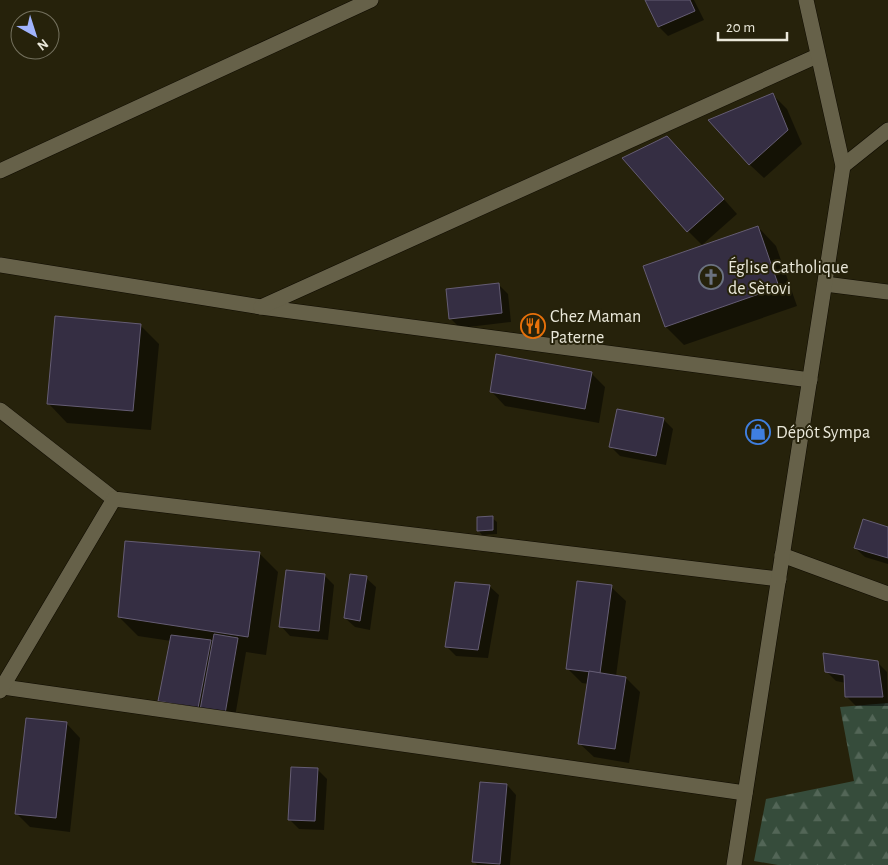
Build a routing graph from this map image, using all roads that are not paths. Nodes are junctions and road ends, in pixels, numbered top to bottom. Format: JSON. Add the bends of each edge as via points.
{"nodes":[{"id":1,"x":371,"y":0,"type":"edge"},
{"id":2,"x":806,"y":0,"type":"edge"},
{"id":3,"x":817,"y":56,"type":"junction"},
{"id":4,"x":888,"y":130,"type":"edge"},
{"id":5,"x":843,"y":166,"type":"junction"},
{"id":6,"x":0,"y":171,"type":"edge"},
{"id":7,"x":0,"y":265,"type":"edge"},
{"id":8,"x":825,"y":284,"type":"junction"},
{"id":9,"x":888,"y":292,"type":"edge"},
{"id":10,"x":262,"y":307,"type":"junction"},
{"id":11,"x":810,"y":380,"type":"junction"},
{"id":12,"x":0,"y":410,"type":"edge"},
{"id":13,"x":114,"y":499,"type":"junction"},
{"id":14,"x":782,"y":555,"type":"junction"},
{"id":15,"x":779,"y":578,"type":"junction"},
{"id":16,"x":888,"y":594,"type":"edge"},
{"id":17,"x":1,"y":688,"type":"edge"},
{"id":18,"x":746,"y":792,"type":"junction"},
{"id":19,"x":734,"y":865,"type":"edge"}],
"edges":[{"from":1,"to":6,"type":"street"},
{"from":2,"to":3,"type":"street"},
{"from":3,"to":5,"type":"street"},
{"from":3,"to":10,"type":"street"},
{"from":4,"to":5,"type":"street"},
{"from":5,"to":8,"type":"street"},
{"from":7,"to":10,"type":"street"},
{"from":8,"to":9,"type":"street"},
{"from":8,"to":11,"type":"street"},
{"from":10,"to":11,"type":"street"},
{"from":11,"to":14,"type":"street"},
{"from":12,"to":13,"type":"street"},
{"from":13,"to":15,"type":"street"},
{"from":13,"to":17,"type":"street"},
{"from":14,"to":15,"type":"street"},
{"from":14,"to":16,"type":"street"},
{"from":15,"to":18,"type":"street"},
{"from":17,"to":18,"type":"street"},
{"from":18,"to":19,"type":"street"}]}
